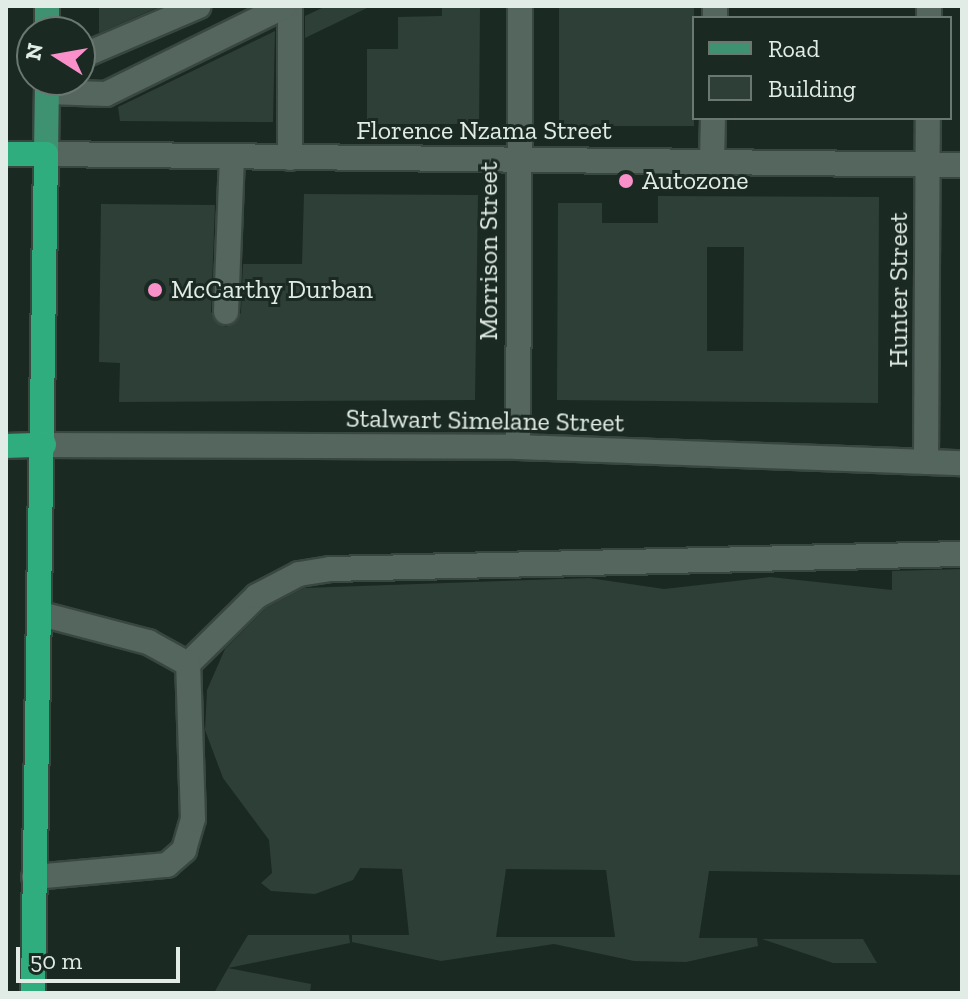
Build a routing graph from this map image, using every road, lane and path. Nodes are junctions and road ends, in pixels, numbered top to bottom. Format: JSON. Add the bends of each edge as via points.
{"nodes":[{"id":1,"x":199,"y":6,"type":"edge"},
{"id":2,"x":288,"y":6,"type":"edge"},
{"id":3,"x":520,"y":6,"type":"edge"},
{"id":4,"x":96,"y":50,"type":"edge"},
{"id":5,"x":47,"y":96,"type":"edge"},
{"id":6,"x":96,"y":96,"type":"edge"},
{"id":7,"x":713,"y":120,"type":"edge"},
{"id":8,"x":928,"y":120,"type":"edge"},
{"id":9,"x":6,"y":154,"type":"edge"},
{"id":10,"x":46,"y":154,"type":"junction"},
{"id":11,"x":232,"y":157,"type":"junction"},
{"id":12,"x":290,"y":158,"type":"junction"},
{"id":13,"x":517,"y":158,"type":"junction"},
{"id":14,"x":712,"y":161,"type":"junction"},
{"id":15,"x":928,"y":165,"type":"junction"},
{"id":16,"x":962,"y":165,"type":"edge"},
{"id":17,"x":226,"y":312,"type":"dead end"},
{"id":18,"x":44,"y":445,"type":"junction"},
{"id":19,"x":6,"y":446,"type":"edge"},
{"id":20,"x":518,"y":447,"type":"junction"},
{"id":21,"x":926,"y":462,"type":"junction"},
{"id":22,"x":962,"y":463,"type":"edge"},
{"id":23,"x":962,"y":554,"type":"edge"},
{"id":24,"x":41,"y":614,"type":"junction"},
{"id":25,"x":188,"y":664,"type":"junction"},
{"id":26,"x":34,"y":877,"type":"junction"},
{"id":27,"x":33,"y":993,"type":"edge"}],
"edges":[{"from":1,"to":4,"type":"street"},
{"from":2,"to":6,"type":"street"},
{"from":2,"to":12,"type":"street"},
{"from":3,"to":13,"type":"street","name":"Morrison Street"},
{"from":5,"to":10,"type":"main road"},
{"from":7,"to":14,"type":"street"},
{"from":8,"to":15,"type":"street","name":"Hunter Street"},
{"from":9,"to":10,"type":"highway","name":"Florence Nzama Street"},
{"from":10,"to":11,"type":"street","name":"Florence Nzama Street"},
{"from":10,"to":18,"type":"highway"},
{"from":11,"to":12,"type":"street","name":"Florence Nzama Street"},
{"from":11,"to":17,"type":"street"},
{"from":12,"to":13,"type":"street","name":"Florence Nzama Street"},
{"from":13,"to":14,"type":"street","name":"Florence Nzama Street"},
{"from":13,"to":20,"type":"street","name":"Morrison Street"},
{"from":14,"to":15,"type":"street","name":"Florence Nzama Street"},
{"from":15,"to":16,"type":"street","name":"Florence Nzama Street"},
{"from":15,"to":21,"type":"street","name":"Hunter Street"},
{"from":18,"to":19,"type":"highway","name":"Stalwart Simelane Street"},
{"from":18,"to":20,"type":"street","name":"Stalwart Simelane Street"},
{"from":18,"to":24,"type":"highway"},
{"from":20,"to":21,"type":"street","name":"Stalwart Simelane Street"},
{"from":21,"to":22,"type":"street","name":"Stalwart Simelane Street"},
{"from":23,"to":25,"type":"street","via":[[330,569],[267,590]]},
{"from":24,"to":25,"type":"street","via":[[148,642]]},
{"from":24,"to":26,"type":"highway"},
{"from":25,"to":26,"type":"street","via":[[193,819],[184,850],[155,869]]},
{"from":26,"to":27,"type":"highway"}]}
